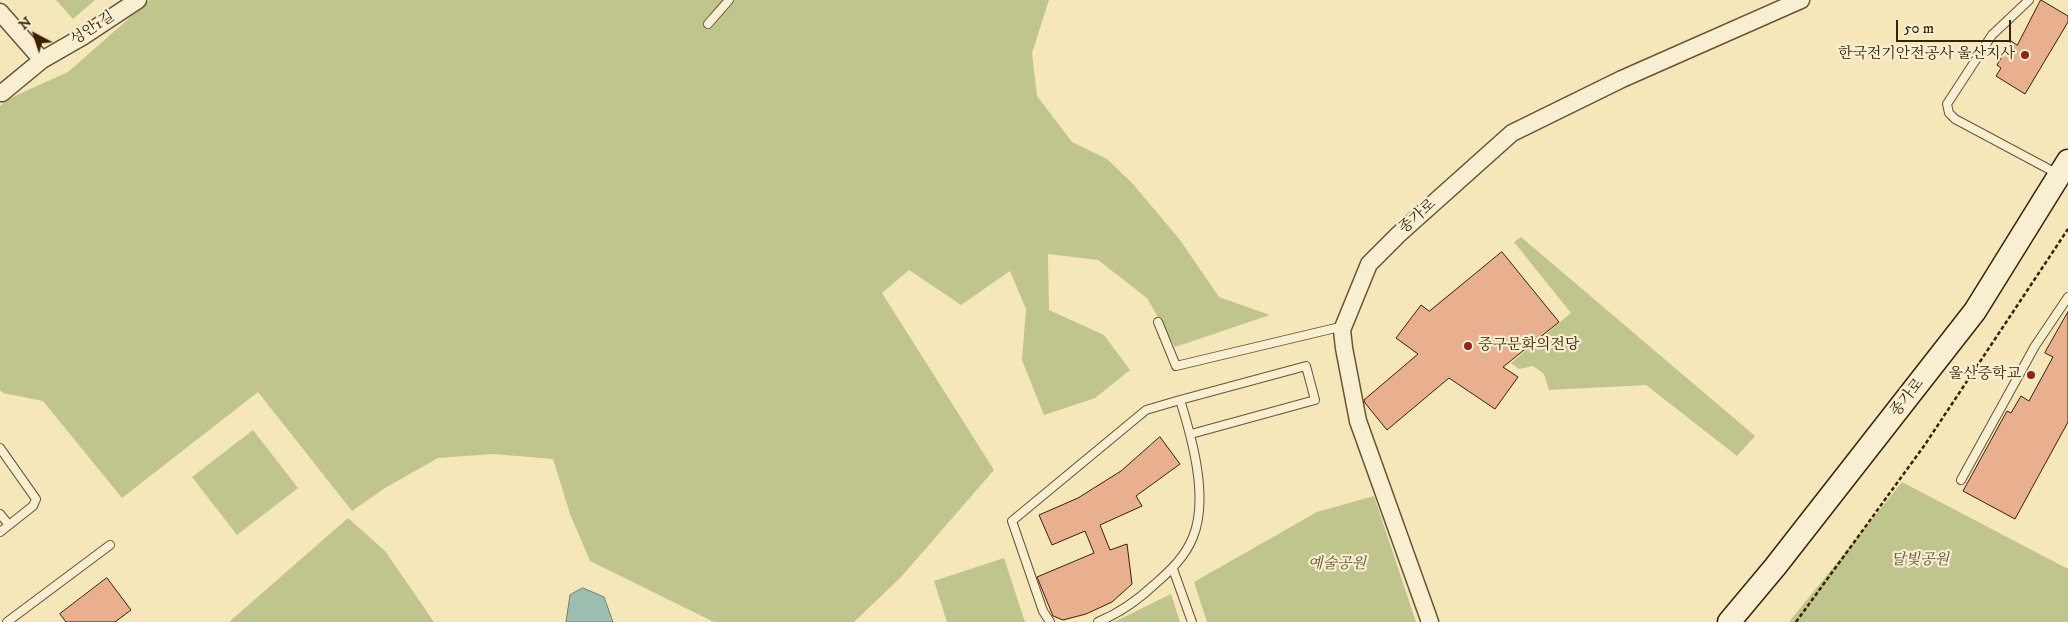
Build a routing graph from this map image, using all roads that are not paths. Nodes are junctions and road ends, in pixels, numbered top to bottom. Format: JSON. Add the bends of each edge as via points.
{"nodes":[{"id":1,"x":138,"y":0,"type":"edge"},
{"id":2,"x":730,"y":0,"type":"edge"},
{"id":3,"x":1801,"y":0,"type":"edge"},
{"id":4,"x":2029,"y":0,"type":"edge"},
{"id":5,"x":0,"y":12,"type":"edge"},
{"id":6,"x":708,"y":24,"type":"dead end"},
{"id":7,"x":42,"y":60,"type":"junction"},
{"id":8,"x":0,"y":92,"type":"edge"},
{"id":9,"x":2065,"y":173,"type":"edge"},
{"id":10,"x":2068,"y":297,"type":"edge"},
{"id":11,"x":1158,"y":322,"type":"dead end"},
{"id":12,"x":1344,"y":326,"type":"junction"},
{"id":13,"x":1180,"y":400,"type":"junction"},
{"id":14,"x":1191,"y":434,"type":"junction"},
{"id":15,"x":1,"y":452,"type":"edge"},
{"id":16,"x":1961,"y":480,"type":"dead end"},
{"id":17,"x":0,"y":514,"type":"edge"},
{"id":18,"x":9,"y":525,"type":"junction"},
{"id":19,"x":0,"y":532,"type":"edge"},
{"id":20,"x":110,"y":545,"type":"dead end"},
{"id":21,"x":1173,"y":569,"type":"junction"},
{"id":22,"x":7,"y":622,"type":"edge"},
{"id":23,"x":1050,"y":622,"type":"edge"},
{"id":24,"x":1098,"y":622,"type":"edge"},
{"id":25,"x":1192,"y":622,"type":"edge"},
{"id":26,"x":1430,"y":622,"type":"edge"},
{"id":27,"x":1729,"y":622,"type":"edge"}],
"edges":[{"from":1,"to":7,"type":"street","name":"성안1길"},
{"from":2,"to":6,"type":"lane"},
{"from":3,"to":12,"type":"street","name":"종가로","via":[[1512,133],[1369,264]]},
{"from":4,"to":9,"type":"lane","via":[[1992,35],[1947,104],[1955,119]]},
{"from":5,"to":7,"type":"street"},
{"from":7,"to":8,"type":"street","name":"성안1길"},
{"from":9,"to":27,"type":"main road","name":"종가로","via":[[1975,311]]},
{"from":10,"to":16,"type":"lane","via":[[2034,346]]},
{"from":11,"to":12,"type":"lane","via":[[1176,366]]},
{"from":12,"to":26,"type":"street","name":"종가로","via":[[1344,348],[1358,421]]},
{"from":13,"to":14,"type":"lane"},
{"from":13,"to":14,"type":"lane","via":[[1306,366],[1315,400]]},
{"from":13,"to":23,"type":"lane","via":[[1146,410],[1012,521],[1043,611]]},
{"from":14,"to":21,"type":"lane","via":[[1197,464],[1198,518],[1193,537]]},
{"from":15,"to":18,"type":"lane","via":[[36,499],[33,506]]},
{"from":17,"to":18,"type":"lane"},
{"from":18,"to":19,"type":"lane"},
{"from":20,"to":22,"type":"lane"},
{"from":21,"to":24,"type":"lane","via":[[1118,614]]},
{"from":21,"to":25,"type":"lane"}]}
